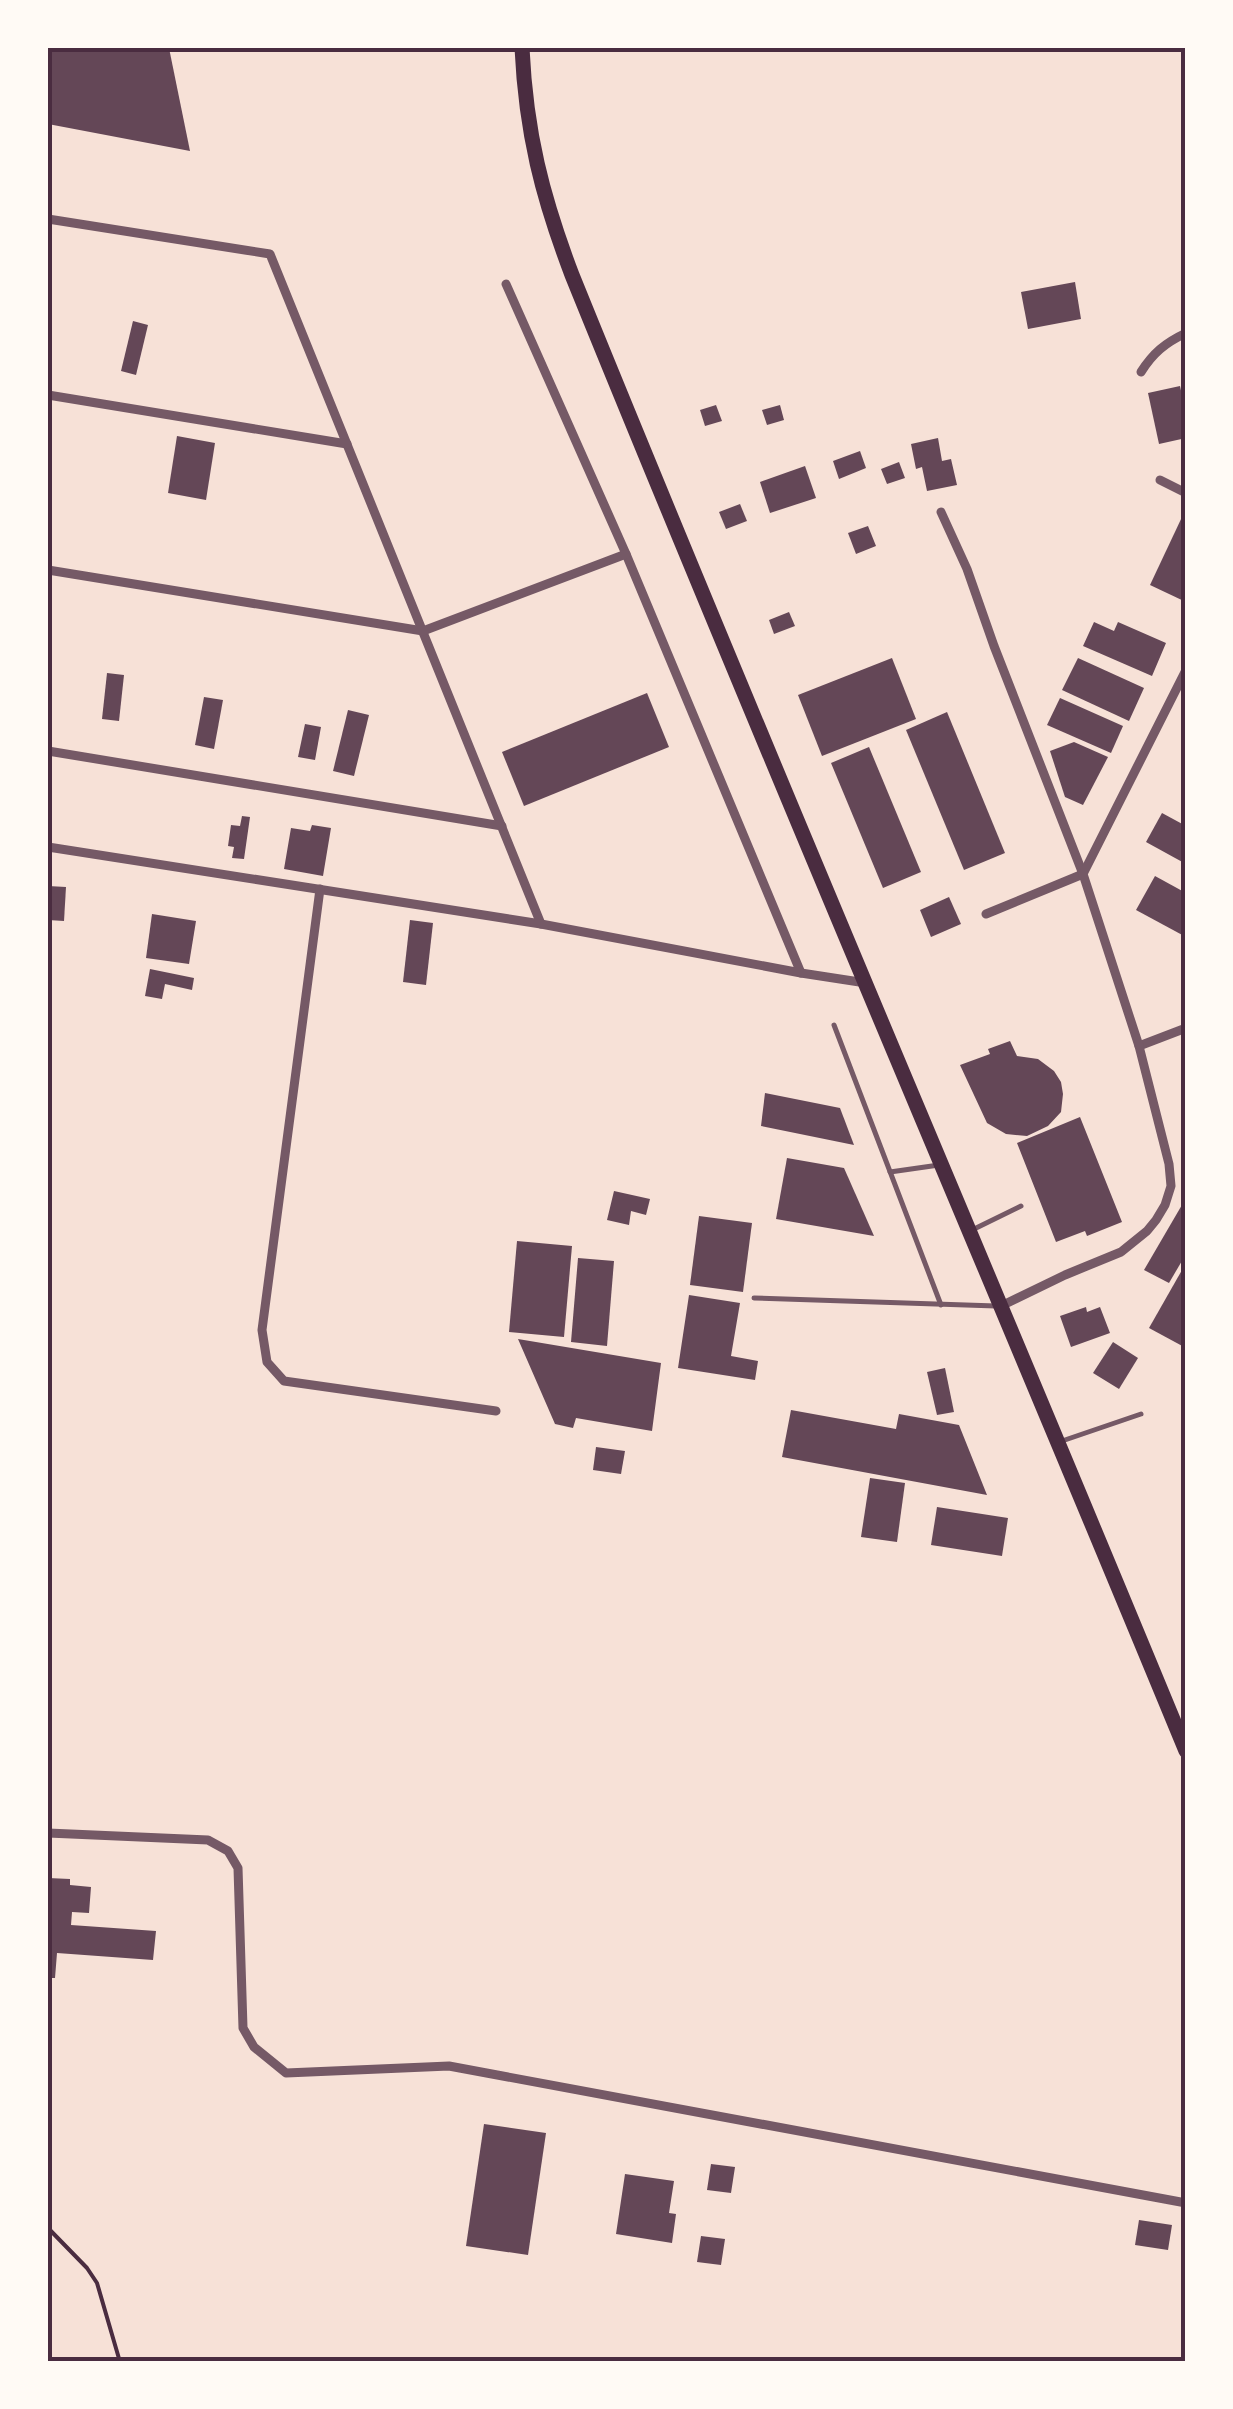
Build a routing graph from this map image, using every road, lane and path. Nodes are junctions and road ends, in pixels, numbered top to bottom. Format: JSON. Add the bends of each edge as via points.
{"nodes":[{"id":1,"x":522,"y":48,"type":"edge"},
{"id":2,"x":48,"y":219,"type":"edge"},
{"id":3,"x":506,"y":284,"type":"dead end"},
{"id":4,"x":1186,"y":333,"type":"edge"},
{"id":5,"x":1140,"y":372,"type":"dead end"},
{"id":6,"x":48,"y":394,"type":"edge"},
{"id":7,"x":347,"y":444,"type":"junction"},
{"id":8,"x":1160,"y":480,"type":"dead end"},
{"id":9,"x":1186,"y":493,"type":"edge"},
{"id":10,"x":941,"y":512,"type":"dead end"},
{"id":11,"x":626,"y":554,"type":"junction"},
{"id":12,"x":48,"y":570,"type":"edge"},
{"id":13,"x":423,"y":632,"type":"junction"},
{"id":14,"x":1186,"y":670,"type":"edge"},
{"id":15,"x":48,"y":751,"type":"edge"},
{"id":16,"x":502,"y":826,"type":"junction"},
{"id":17,"x":48,"y":847,"type":"edge"},
{"id":18,"x":1083,"y":874,"type":"junction"},
{"id":19,"x":320,"y":890,"type":"junction"},
{"id":20,"x":986,"y":914,"type":"dead end"},
{"id":21,"x":541,"y":924,"type":"junction"},
{"id":22,"x":800,"y":973,"type":"junction"},
{"id":23,"x":866,"y":982,"type":"junction"},
{"id":24,"x":834,"y":1025,"type":"dead end"},
{"id":25,"x":1186,"y":1028,"type":"edge"},
{"id":26,"x":1139,"y":1046,"type":"junction"},
{"id":27,"x":942,"y":1164,"type":"junction"},
{"id":28,"x":890,"y":1172,"type":"junction"},
{"id":29,"x":1021,"y":1206,"type":"dead end"},
{"id":30,"x":970,"y":1232,"type":"junction"},
{"id":31,"x":754,"y":1298,"type":"dead end"},
{"id":32,"x":941,"y":1305,"type":"junction"},
{"id":33,"x":1001,"y":1306,"type":"junction"},
{"id":34,"x":496,"y":1411,"type":"dead end"},
{"id":35,"x":1141,"y":1414,"type":"dead end"},
{"id":36,"x":1056,"y":1443,"type":"junction"},
{"id":37,"x":1184,"y":1744,"type":"edge"},
{"id":38,"x":48,"y":1833,"type":"edge"},
{"id":39,"x":1186,"y":2203,"type":"edge"},
{"id":40,"x":48,"y":2228,"type":"edge"},
{"id":41,"x":120,"y":2362,"type":"edge"}],
"edges":[{"from":1,"to":23,"type":"main road","via":[[537,166],[566,259]]},
{"from":2,"to":7,"type":"street","via":[[270,254]]},
{"from":3,"to":11,"type":"street"},
{"from":4,"to":5,"type":"street","via":[[1152,354]]},
{"from":6,"to":7,"type":"street"},
{"from":7,"to":13,"type":"street"},
{"from":8,"to":9,"type":"street"},
{"from":10,"to":18,"type":"street"},
{"from":11,"to":13,"type":"street"},
{"from":11,"to":22,"type":"street"},
{"from":12,"to":13,"type":"street"},
{"from":13,"to":16,"type":"street"},
{"from":14,"to":18,"type":"street"},
{"from":15,"to":16,"type":"street"},
{"from":16,"to":21,"type":"street"},
{"from":17,"to":19,"type":"street"},
{"from":18,"to":20,"type":"street"},
{"from":18,"to":26,"type":"street"},
{"from":19,"to":21,"type":"street"},
{"from":19,"to":34,"type":"street","via":[[262,1330],[267,1362],[284,1380]]},
{"from":21,"to":22,"type":"street"},
{"from":22,"to":23,"type":"street"},
{"from":23,"to":27,"type":"main road"},
{"from":24,"to":28,"type":"lane"},
{"from":25,"to":26,"type":"street"},
{"from":26,"to":33,"type":"street","via":[[1170,1164],[1165,1205],[1122,1252]]},
{"from":27,"to":28,"type":"lane"},
{"from":27,"to":30,"type":"main road"},
{"from":28,"to":32,"type":"lane"},
{"from":29,"to":30,"type":"lane"},
{"from":30,"to":33,"type":"main road"},
{"from":31,"to":32,"type":"lane"},
{"from":32,"to":33,"type":"lane"},
{"from":33,"to":36,"type":"main road"},
{"from":35,"to":36,"type":"lane"},
{"from":36,"to":37,"type":"main road"},
{"from":38,"to":39,"type":"street","via":[[208,1840],[228,1851],[238,1868],[243,2028],[254,2047],[286,2073],[448,2066]]},
{"from":40,"to":41,"type":"path","via":[[97,2284]]}]}
